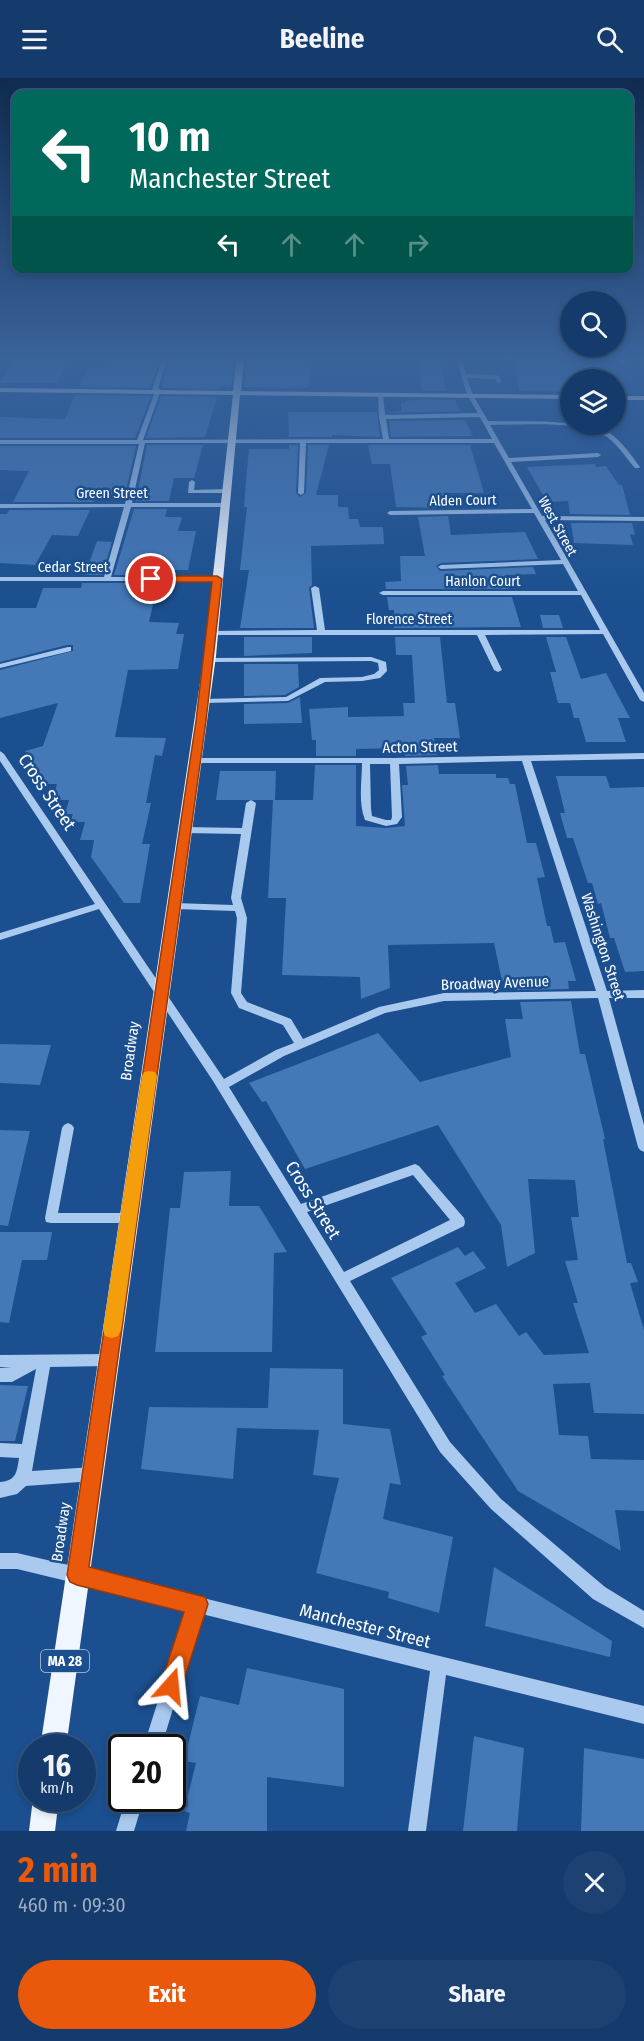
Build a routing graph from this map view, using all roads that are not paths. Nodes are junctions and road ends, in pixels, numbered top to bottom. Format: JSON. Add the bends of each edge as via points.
{"nodes":[{"id":1,"x":496,"y":441,"type":"edge"},
{"id":2,"x":0,"y":442,"type":"edge"},
{"id":3,"x":140,"y":442,"type":"junction"},
{"id":4,"x":231,"y":442,"type":"junction"},
{"id":5,"x":303,"y":442,"type":"junction"},
{"id":6,"x":386,"y":442,"type":"joint"},
{"id":7,"x":407,"y":442,"type":"edge"},
{"id":8,"x":615,"y":442,"type":"edge"},
{"id":9,"x":598,"y":455,"type":"dead end"},
{"id":10,"x":507,"y":459,"type":"junction"},
{"id":11,"x":637,"y":467,"type":"dead end"},
{"id":12,"x":192,"y":482,"type":"dead end"},
{"id":13,"x":225,"y":491,"type":"junction"},
{"id":14,"x":301,"y":493,"type":"dead end"},
{"id":15,"x":128,"y":505,"type":"junction"},
{"id":16,"x":224,"y":505,"type":"junction"},
{"id":17,"x":0,"y":506,"type":"edge"},
{"id":18,"x":390,"y":513,"type":"dead end"},
{"id":19,"x":538,"y":514,"type":"junction"},
{"id":20,"x":644,"y":519,"type":"edge"},
{"id":21,"x":565,"y":562,"type":"junction"},
{"id":22,"x":441,"y":567,"type":"dead end"},
{"id":23,"x":0,"y":579,"type":"edge"},
{"id":24,"x":107,"y":579,"type":"junction"},
{"id":25,"x":217,"y":579,"type":"junction"},
{"id":26,"x":315,"y":588,"type":"dead end"},
{"id":27,"x":383,"y":593,"type":"dead end"},
{"id":28,"x":583,"y":593,"type":"junction"},
{"id":29,"x":321,"y":632,"type":"junction"},
{"id":30,"x":480,"y":632,"type":"junction"},
{"id":31,"x":605,"y":632,"type":"junction"},
{"id":32,"x":212,"y":633,"type":"junction"},
{"id":33,"x":68,"y":649,"type":"dead end"},
{"id":34,"x":210,"y":660,"type":"junction"},
{"id":35,"x":0,"y":666,"type":"edge"},
{"id":36,"x":498,"y":669,"type":"dead end"},
{"id":37,"x":644,"y":700,"type":"edge"},
{"id":38,"x":204,"y":701,"type":"junction"},
{"id":39,"x":0,"y":754,"type":"edge"},
{"id":40,"x":644,"y":756,"type":"edge"},
{"id":41,"x":526,"y":759,"type":"junction"},
{"id":42,"x":195,"y":760,"type":"junction"},
{"id":43,"x":366,"y":761,"type":"junction"},
{"id":44,"x":394,"y":761,"type":"junction"},
{"id":45,"x":251,"y":804,"type":"dead end"},
{"id":46,"x":185,"y":830,"type":"junction"},
{"id":47,"x":247,"y":831,"type":"junction"},
{"id":48,"x":101,"y":905,"type":"junction"},
{"id":49,"x":175,"y":906,"type":"junction"},
{"id":50,"x":239,"y":908,"type":"junction"},
{"id":51,"x":0,"y":937,"type":"edge"},
{"id":52,"x":644,"y":994,"type":"edge"},
{"id":53,"x":161,"y":995,"type":"junction"},
{"id":54,"x":603,"y":995,"type":"junction"},
{"id":55,"x":301,"y":1045,"type":"junction"},
{"id":56,"x":221,"y":1086,"type":"junction"},
{"id":57,"x":68,"y":1128,"type":"dead end"},
{"id":58,"x":644,"y":1147,"type":"edge"},
{"id":59,"x":298,"y":1210,"type":"junction"},
{"id":60,"x":129,"y":1218,"type":"junction"},
{"id":61,"x":342,"y":1280,"type":"junction"},
{"id":62,"x":107,"y":1360,"type":"junction"},
{"id":63,"x":0,"y":1361,"type":"edge"},
{"id":64,"x":39,"y":1362,"type":"junction"},
{"id":65,"x":0,"y":1375,"type":"edge"},
{"id":66,"x":0,"y":1450,"type":"edge"},
{"id":67,"x":28,"y":1451,"type":"junction"},
{"id":68,"x":93,"y":1474,"type":"junction"},
{"id":69,"x":23,"y":1479,"type":"junction"},
{"id":70,"x":0,"y":1490,"type":"edge"},
{"id":71,"x":0,"y":1561,"type":"edge"},
{"id":72,"x":77,"y":1575,"type":"junction"},
{"id":73,"x":197,"y":1604,"type":"junction"},
{"id":74,"x":644,"y":1620,"type":"edge"},
{"id":75,"x":439,"y":1664,"type":"junction"},
{"id":76,"x":644,"y":1715,"type":"edge"},
{"id":77,"x":55,"y":1734,"type":"edge"},
{"id":78,"x":156,"y":1734,"type":"edge"},
{"id":79,"x":44,"y":1812,"type":"edge"},
{"id":80,"x":131,"y":1812,"type":"edge"},
{"id":81,"x":42,"y":1831,"type":"edge"},
{"id":82,"x":125,"y":1831,"type":"edge"},
{"id":83,"x":417,"y":1831,"type":"edge"}],
"edges":[{"from":1,"to":10,"type":"street","name":"West Street"},
{"from":2,"to":3,"type":"street"},
{"from":3,"to":4,"type":"street"},
{"from":3,"to":15,"type":"street"},
{"from":4,"to":5,"type":"street"},
{"from":4,"to":13,"type":"main road","name":"Broadway","number":"MA 28"},
{"from":5,"to":6,"type":"street"},
{"from":5,"to":14,"type":"street"},
{"from":6,"to":7,"type":"street"},
{"from":8,"to":11,"type":"street"},
{"from":9,"to":10,"type":"street"},
{"from":10,"to":19,"type":"street","name":"West Street"},
{"from":12,"to":13,"type":"street","via":[[190,492]]},
{"from":13,"to":16,"type":"main road","name":"Broadway","number":"MA 28"},
{"from":15,"to":16,"type":"street","name":"Green Street"},
{"from":15,"to":17,"type":"street","name":"Green Street"},
{"from":15,"to":24,"type":"street"},
{"from":16,"to":25,"type":"main road","name":"Broadway","number":"MA 28"},
{"from":18,"to":19,"type":"street","name":"Alden Court"},
{"from":19,"to":20,"type":"street","name":"Alden Court"},
{"from":19,"to":21,"type":"street","name":"West Street"},
{"from":21,"to":22,"type":"street"},
{"from":21,"to":28,"type":"street","name":"West Street"},
{"from":23,"to":24,"type":"street","name":"Cedar Street"},
{"from":24,"to":25,"type":"street","name":"Cedar Street"},
{"from":25,"to":32,"type":"main road","name":"Broadway","number":"MA 28"},
{"from":26,"to":29,"type":"street"},
{"from":27,"to":28,"type":"street","name":"Hanlon Court"},
{"from":28,"to":31,"type":"street","name":"West Street"},
{"from":29,"to":30,"type":"street","name":"Florence Street"},
{"from":29,"to":32,"type":"street","name":"Florence Street"},
{"from":30,"to":31,"type":"street","name":"Florence Street"},
{"from":30,"to":36,"type":"street"},
{"from":31,"to":37,"type":"street","name":"West Street"},
{"from":32,"to":34,"type":"main road","name":"Broadway","number":"MA 28"},
{"from":33,"to":35,"type":"street"},
{"from":34,"to":38,"type":"main road","name":"Broadway","number":"MA 28"},
{"from":34,"to":38,"type":"street","via":[[371,659],[382,662],[383,671],[362,679],[322,680],[288,699]]},
{"from":38,"to":42,"type":"main road","name":"Broadway","number":"MA 28"},
{"from":39,"to":48,"type":"street","name":"Cross Street"},
{"from":40,"to":41,"type":"street","name":"Acton Street"},
{"from":41,"to":44,"type":"street","name":"Acton Street"},
{"from":41,"to":54,"type":"street","name":"Washington Street"},
{"from":42,"to":43,"type":"street","name":"Acton Street"},
{"from":42,"to":46,"type":"main road","name":"Broadway","number":"MA 28"},
{"from":43,"to":44,"type":"street","name":"Acton Street"},
{"from":43,"to":44,"type":"street","via":[[368,818],[386,823],[397,817]]},
{"from":45,"to":47,"type":"street"},
{"from":46,"to":47,"type":"street"},
{"from":46,"to":49,"type":"main road","name":"Broadway","number":"MA 28"},
{"from":47,"to":50,"type":"street","via":[[236,898]]},
{"from":48,"to":51,"type":"street"},
{"from":48,"to":53,"type":"street","name":"Cross Street"},
{"from":49,"to":50,"type":"street"},
{"from":49,"to":53,"type":"main road","name":"Broadway","number":"MA 28"},
{"from":50,"to":55,"type":"street","via":[[242,918],[236,993],[243,1005],[287,1022]]},
{"from":52,"to":54,"type":"street","name":"Broadway Avenue"},
{"from":53,"to":56,"type":"street","name":"Cross Street"},
{"from":53,"to":60,"type":"main road","name":"Broadway","number":"MA 28"},
{"from":54,"to":55,"type":"street","name":"Broadway Avenue","via":[[444,997],[383,1010]]},
{"from":54,"to":58,"type":"street","name":"Washington Street"},
{"from":55,"to":56,"type":"street","name":"Broadway Avenue"},
{"from":56,"to":59,"type":"street","name":"Cross Street"},
{"from":57,"to":60,"type":"street","via":[[51,1218]]},
{"from":59,"to":61,"type":"street","name":"Cross Street"},
{"from":59,"to":61,"type":"street","via":[[415,1169],[459,1222]]},
{"from":60,"to":62,"type":"main road","name":"Broadway","number":"MA 28"},
{"from":61,"to":74,"type":"street","name":"Cross Street","via":[[446,1447],[496,1504],[599,1593]]},
{"from":62,"to":64,"type":"street"},
{"from":62,"to":68,"type":"main road","name":"Broadway","number":"MA 28"},
{"from":63,"to":64,"type":"street"},
{"from":64,"to":65,"type":"street","via":[[12,1375]]},
{"from":64,"to":67,"type":"street"},
{"from":66,"to":67,"type":"street"},
{"from":67,"to":69,"type":"street"},
{"from":68,"to":69,"type":"street"},
{"from":68,"to":72,"type":"main road","name":"Broadway","number":"MA 28"},
{"from":69,"to":70,"type":"street","via":[[12,1489]]},
{"from":71,"to":72,"type":"street","name":"Manchester Street","via":[[17,1561]]},
{"from":72,"to":73,"type":"street","name":"Manchester Street"},
{"from":72,"to":77,"type":"main road","name":"Broadway","number":"MA 28"},
{"from":73,"to":75,"type":"street","name":"Manchester Street"},
{"from":73,"to":78,"type":"street"},
{"from":75,"to":76,"type":"street","name":"Manchester Street"},
{"from":75,"to":83,"type":"street"},
{"from":79,"to":81,"type":"main road"},
{"from":80,"to":82,"type":"street"}]}
